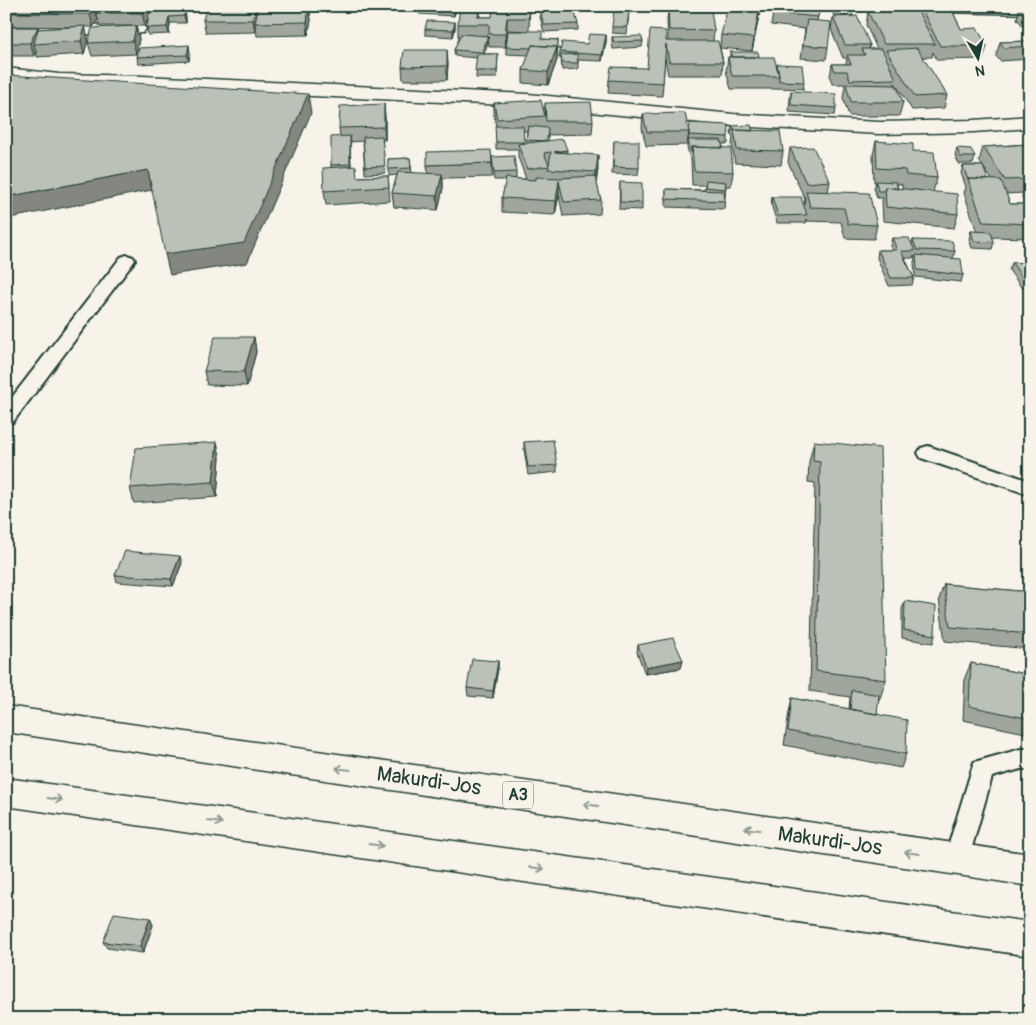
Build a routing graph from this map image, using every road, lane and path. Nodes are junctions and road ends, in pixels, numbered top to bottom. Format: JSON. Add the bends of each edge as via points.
{"nodes":[{"id":1,"x":891,"y":6,"type":"edge"},
{"id":2,"x":1030,"y":9,"type":"edge"},
{"id":3,"x":137,"y":29,"type":"edge"},
{"id":4,"x":6,"y":31,"type":"edge"},
{"id":5,"x":6,"y":74,"type":"edge"},
{"id":6,"x":1030,"y":122,"type":"edge"},
{"id":7,"x":127,"y":260,"type":"dead end"},
{"id":8,"x":6,"y":418,"type":"edge"},
{"id":9,"x":928,"y":453,"type":"dead end"},
{"id":10,"x":1030,"y":488,"type":"edge"},
{"id":11,"x":6,"y":719,"type":"edge"},
{"id":12,"x":1030,"y":759,"type":"edge"},
{"id":13,"x":6,"y":792,"type":"edge"},
{"id":14,"x":957,"y":860,"type":"junction"},
{"id":15,"x":1030,"y":870,"type":"edge"},
{"id":16,"x":1030,"y":939,"type":"edge"}],
"edges":[{"from":1,"to":2,"type":"main road"},
{"from":3,"to":4,"type":"main road"},
{"from":5,"to":6,"type":"main road","via":[[94,82],[528,100],[733,120],[869,127]]},
{"from":7,"to":8,"type":"lane"},
{"from":9,"to":10,"type":"lane"},
{"from":14,"to":11,"type":"main road","name":"Makurdi-Jos","number":"A3","one_way":true},
{"from":12,"to":14,"type":"lane","via":[[982,769]]},
{"from":13,"to":16,"type":"main road","one_way":true},
{"from":14,"to":15,"type":"main road","name":"Makurdi-Jos","number":"A3"}]}
